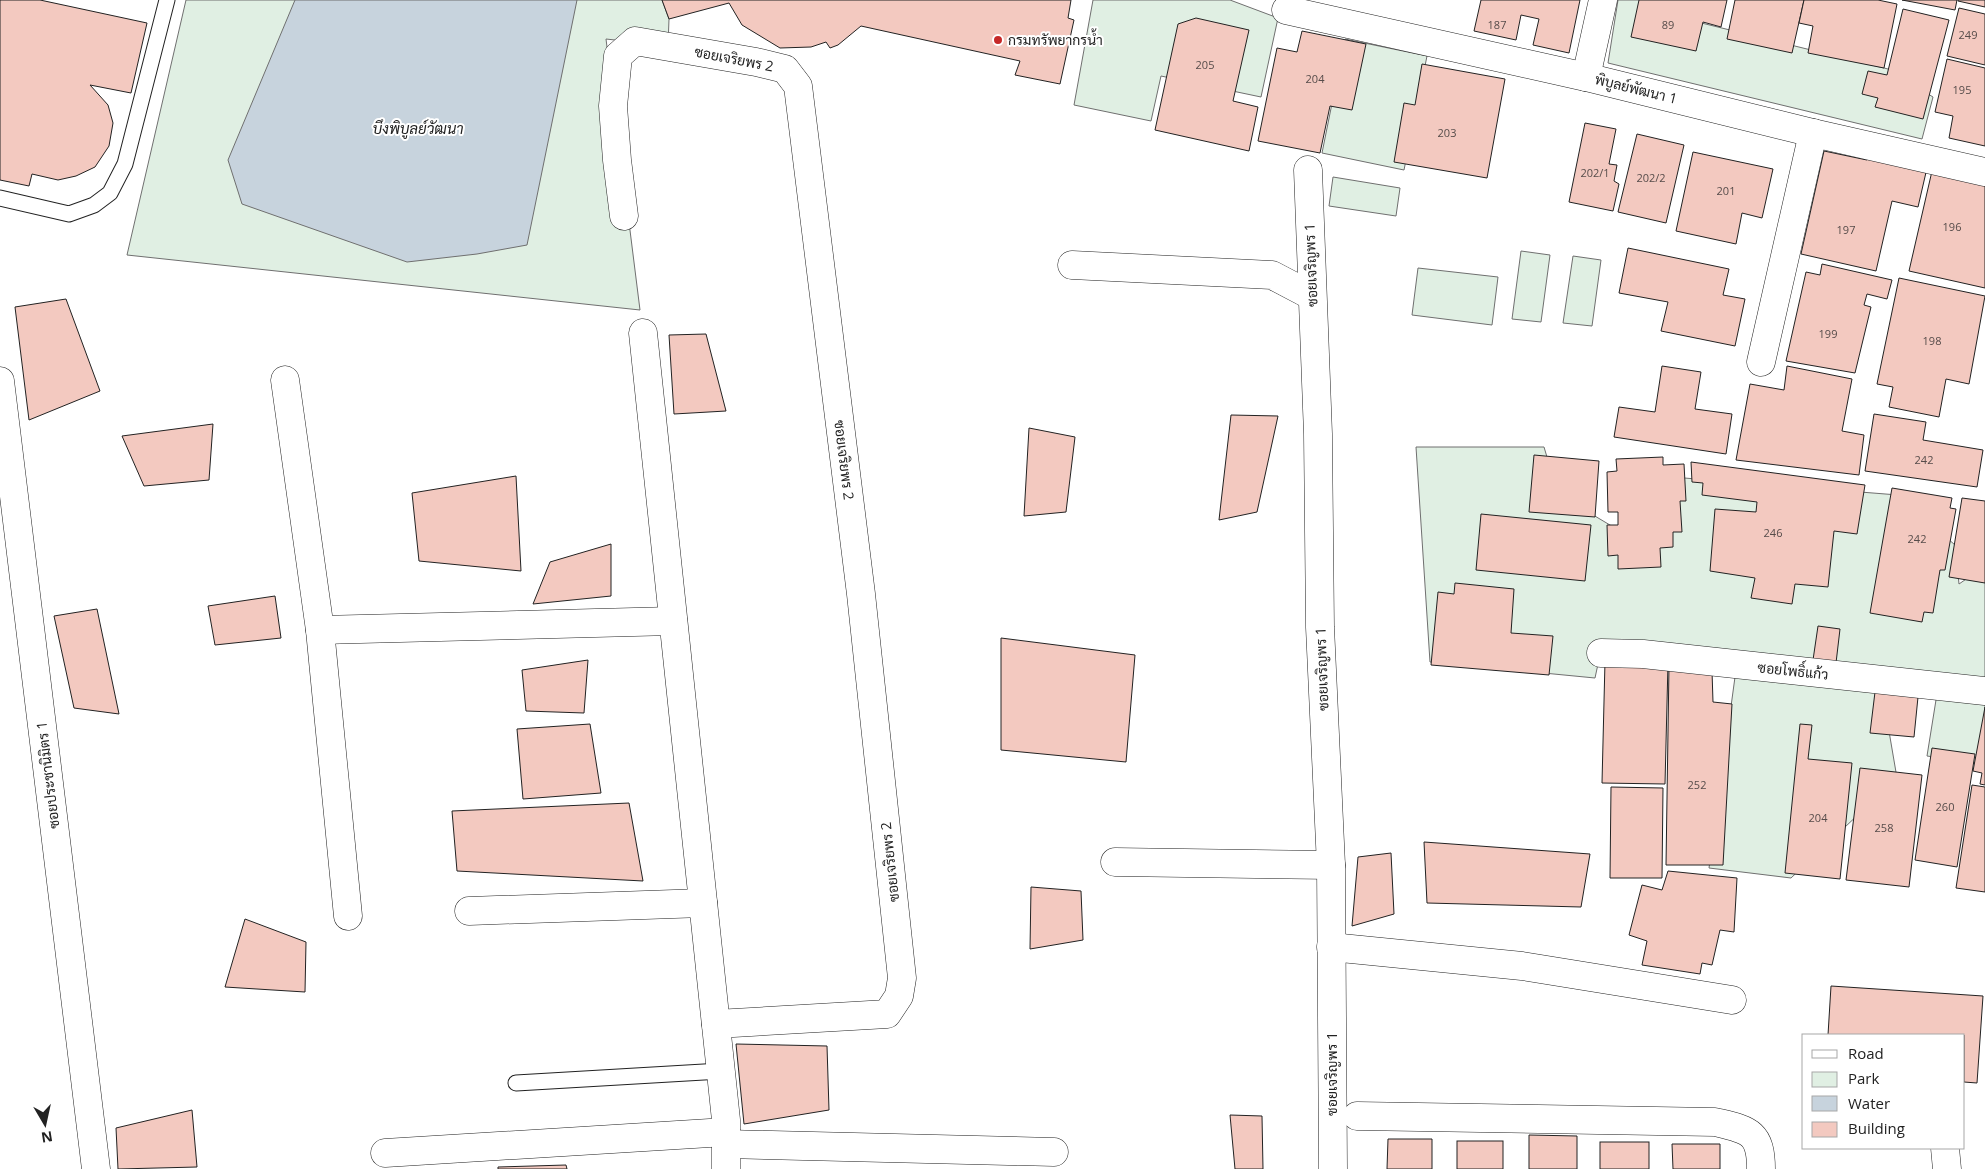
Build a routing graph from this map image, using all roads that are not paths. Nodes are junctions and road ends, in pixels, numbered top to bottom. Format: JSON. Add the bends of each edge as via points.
{"nodes":[{"id":1,"x":167,"y":0,"type":"edge"},
{"id":2,"x":1603,"y":0,"type":"edge"},
{"id":3,"x":1286,"y":10,"type":"dead end"},
{"id":4,"x":1586,"y":77,"type":"junction"},
{"id":5,"x":1813,"y":134,"type":"junction"},
{"id":6,"x":1308,"y":170,"type":"dead end"},
{"id":7,"x":1985,"y":172,"type":"edge"},
{"id":8,"x":0,"y":198,"type":"edge"},
{"id":9,"x":624,"y":216,"type":"dead end"},
{"id":10,"x":1072,"y":265,"type":"dead end"},
{"id":11,"x":1312,"y":296,"type":"junction"},
{"id":12,"x":643,"y":333,"type":"dead end"},
{"id":13,"x":1761,"y":362,"type":"dead end"},
{"id":14,"x":285,"y":380,"type":"dead end"},
{"id":15,"x":0,"y":381,"type":"edge"},
{"id":16,"x":674,"y":621,"type":"junction"},
{"id":17,"x":320,"y":630,"type":"junction"},
{"id":18,"x":1601,"y":653,"type":"dead end"},
{"id":19,"x":1985,"y":691,"type":"edge"},
{"id":20,"x":1115,"y":862,"type":"dead end"},
{"id":21,"x":1331,"y":865,"type":"junction"},
{"id":22,"x":703,"y":903,"type":"junction"},
{"id":23,"x":469,"y":910,"type":"dead end"},
{"id":24,"x":348,"y":916,"type":"dead end"},
{"id":25,"x":1332,"y":948,"type":"junction"},
{"id":26,"x":1732,"y":1000,"type":"dead end"},
{"id":27,"x":716,"y":1024,"type":"junction"},
{"id":28,"x":721,"y":1071,"type":"junction"},
{"id":29,"x":516,"y":1083,"type":"dead end"},
{"id":30,"x":1357,"y":1116,"type":"dead end"},
{"id":31,"x":726,"y":1148,"type":"edge"},
{"id":32,"x":1945,"y":1149,"type":"edge"},
{"id":33,"x":1054,"y":1152,"type":"dead end"},
{"id":34,"x":385,"y":1154,"type":"dead end"},
{"id":35,"x":96,"y":1169,"type":"edge"},
{"id":36,"x":1333,"y":1169,"type":"edge"},
{"id":37,"x":1761,"y":1169,"type":"edge"},
{"id":38,"x":1947,"y":1169,"type":"edge"}],
"edges":[{"from":1,"to":8,"type":"lane","via":[[125,164],[110,193],[94,205],[69,214]]},
{"from":2,"to":4,"type":"street"},
{"from":3,"to":4,"type":"street","name":"พิบูลย์พัฒนา 1"},
{"from":4,"to":5,"type":"street","name":"พิบูลย์พัฒนา 1"},
{"from":5,"to":7,"type":"street","name":"พิบูลย์พัฒนา 1"},
{"from":5,"to":13,"type":"street"},
{"from":6,"to":11,"type":"street","name":"ซอยเจริญพร 1"},
{"from":9,"to":27,"type":"street","name":"ซอยเจริยพร 2","via":[[613,106],[618,56],[636,41],[784,69],[798,86],[860,584],[902,978],[899,996],[887,1014]]},
{"from":10,"to":11,"type":"street","via":[[1272,275]]},
{"from":11,"to":21,"type":"street","name":"ซอยเจริญพร 1","via":[[1320,627]]},
{"from":12,"to":16,"type":"street"},
{"from":14,"to":17,"type":"street"},
{"from":15,"to":35,"type":"street","name":"ซอยประชานิมิตร 1"},
{"from":16,"to":17,"type":"street"},
{"from":16,"to":22,"type":"street"},
{"from":17,"to":24,"type":"street"},
{"from":18,"to":19,"type":"street","name":"ซอยโพธิ์แก้ว","via":[[1643,654]]},
{"from":20,"to":21,"type":"street"},
{"from":21,"to":25,"type":"street","name":"ซอยเจริญพร 1"},
{"from":22,"to":23,"type":"street"},
{"from":22,"to":27,"type":"street"},
{"from":25,"to":26,"type":"street","via":[[1522,966]]},
{"from":25,"to":36,"type":"street","name":"ซอยเจริญพร 1"},
{"from":27,"to":28,"type":"street"},
{"from":28,"to":29,"type":"lane"},
{"from":28,"to":31,"type":"street"},
{"from":30,"to":37,"type":"street","via":[[1715,1122],[1745,1129],[1758,1142]]},
{"from":31,"to":33,"type":"street"},
{"from":31,"to":34,"type":"street"},
{"from":32,"to":38,"type":"street"}]}
